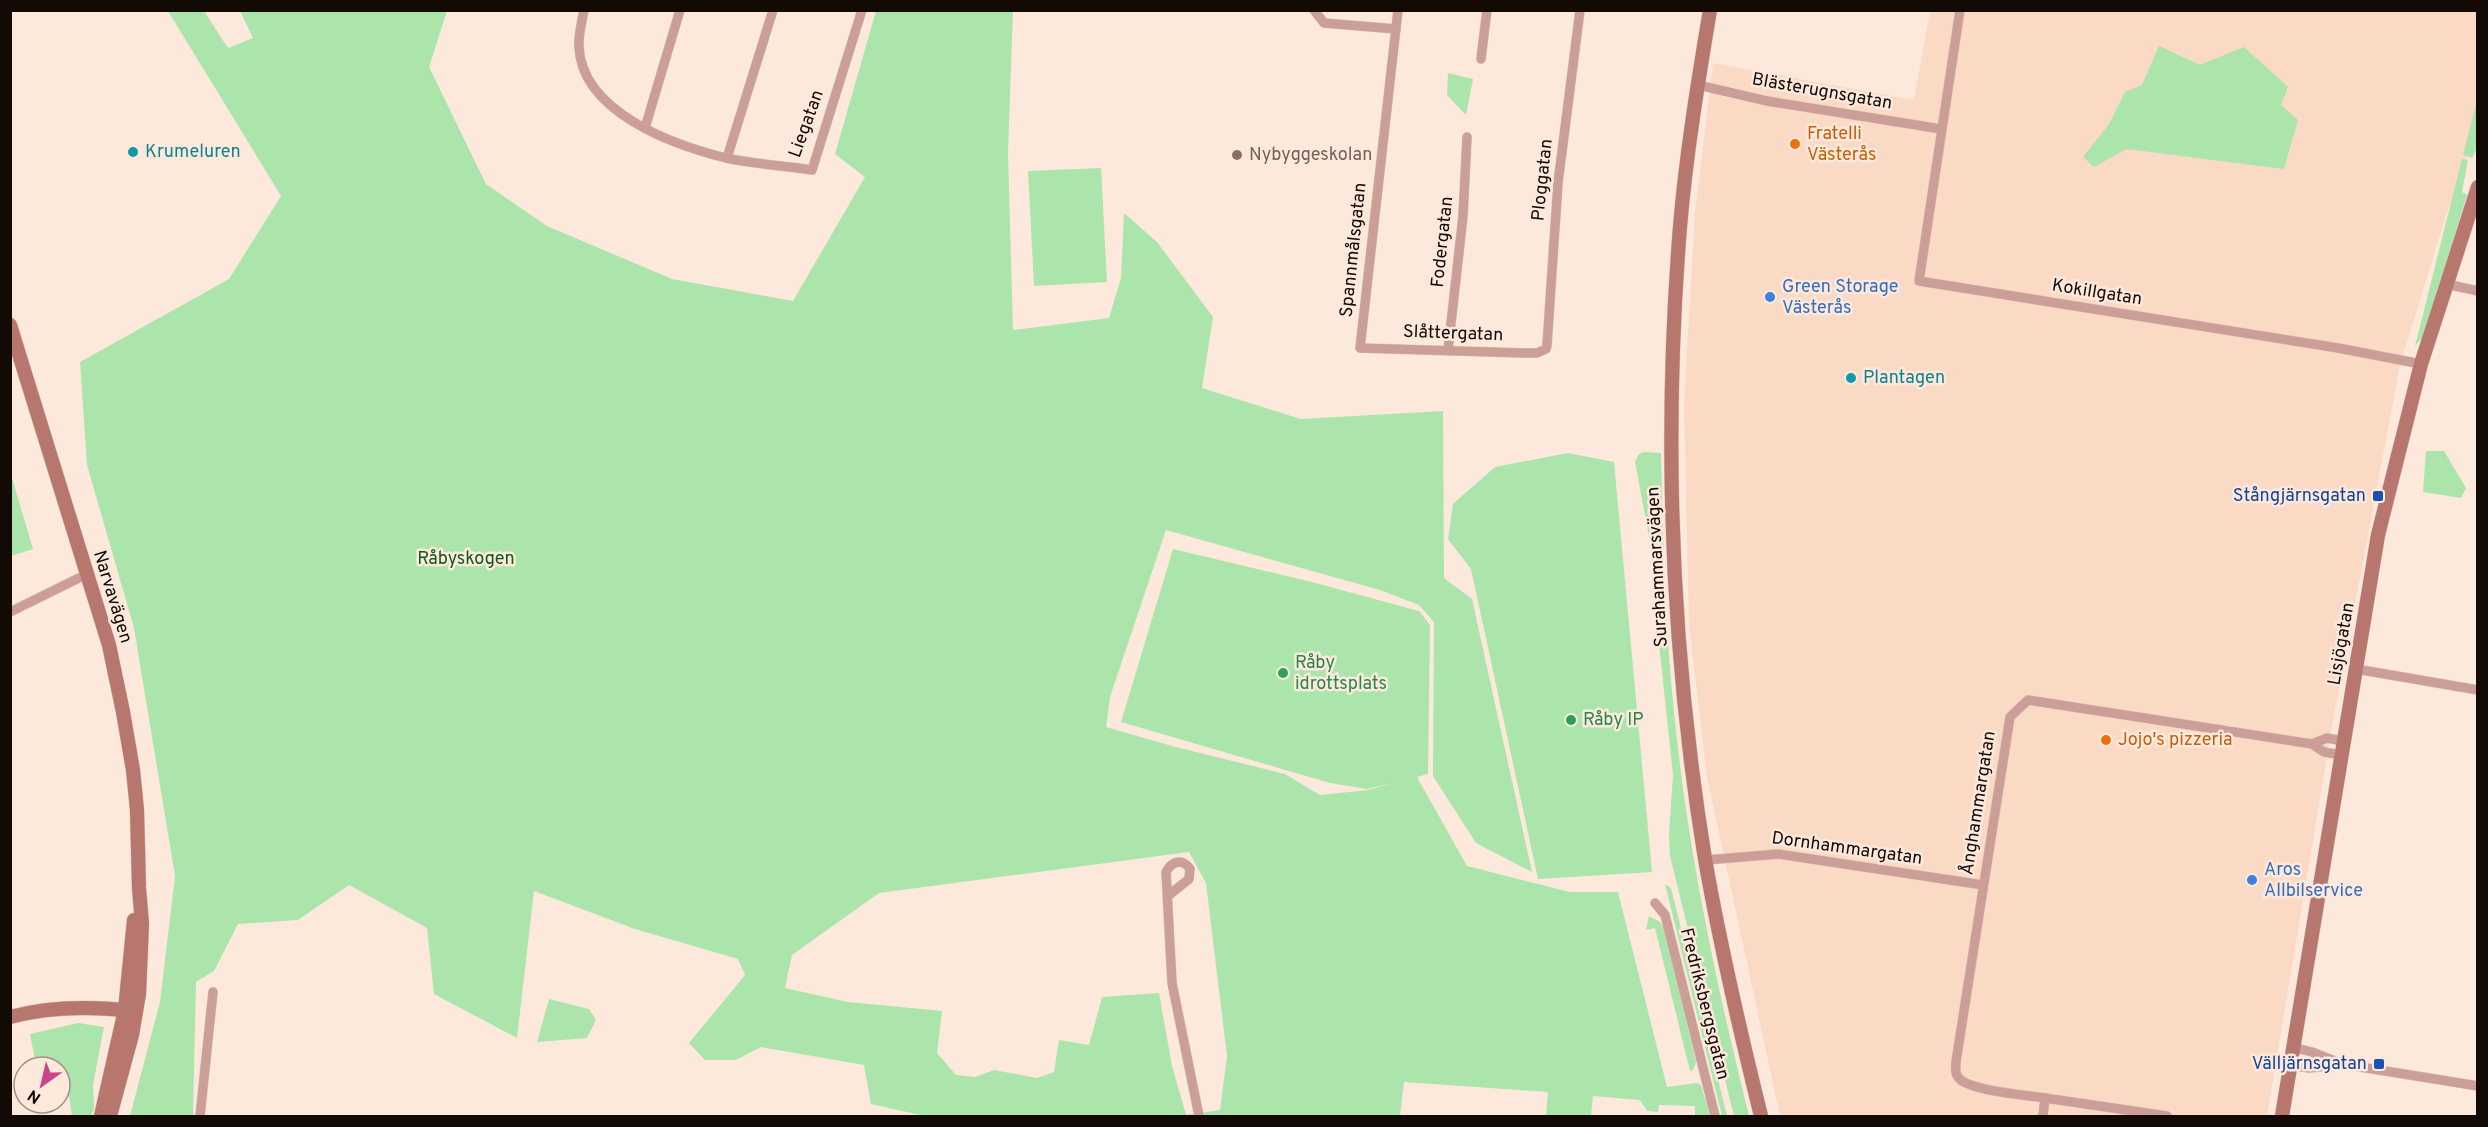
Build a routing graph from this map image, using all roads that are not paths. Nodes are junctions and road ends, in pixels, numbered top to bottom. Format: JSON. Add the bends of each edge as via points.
{"nodes":[{"id":1,"x":584,"y":10,"type":"edge"},
{"id":2,"x":680,"y":10,"type":"edge"},
{"id":3,"x":773,"y":10,"type":"edge"},
{"id":4,"x":862,"y":10,"type":"edge"},
{"id":5,"x":1314,"y":10,"type":"edge"},
{"id":6,"x":1398,"y":10,"type":"edge"},
{"id":7,"x":1487,"y":10,"type":"edge"},
{"id":8,"x":1580,"y":10,"type":"edge"},
{"id":9,"x":1710,"y":10,"type":"edge"},
{"id":10,"x":1960,"y":10,"type":"edge"},
{"id":11,"x":1396,"y":29,"type":"junction"},
{"id":12,"x":1481,"y":59,"type":"dead end"},
{"id":13,"x":1698,"y":85,"type":"junction"},
{"id":14,"x":645,"y":128,"type":"junction"},
{"id":15,"x":1941,"y":129,"type":"junction"},
{"id":16,"x":1467,"y":136,"type":"dead end"},
{"id":17,"x":727,"y":158,"type":"junction"},
{"id":18,"x":2478,"y":187,"type":"edge"},
{"id":19,"x":2446,"y":284,"type":"junction"},
{"id":20,"x":2478,"y":291,"type":"edge"},
{"id":21,"x":10,"y":325,"type":"edge"},
{"id":22,"x":1362,"y":348,"type":"joint"},
{"id":23,"x":1448,"y":350,"type":"junction"},
{"id":24,"x":1542,"y":351,"type":"joint"},
{"id":25,"x":2421,"y":363,"type":"junction"},
{"id":26,"x":87,"y":574,"type":"junction"},
{"id":27,"x":10,"y":612,"type":"edge"},
{"id":28,"x":2356,"y":669,"type":"junction"},
{"id":29,"x":2478,"y":690,"type":"edge"},
{"id":30,"x":2343,"y":741,"type":"junction"},
{"id":31,"x":2312,"y":744,"type":"junction"},
{"id":32,"x":2341,"y":755,"type":"junction"},
{"id":33,"x":1706,"y":860,"type":"junction"},
{"id":34,"x":1983,"y":885,"type":"junction"},
{"id":35,"x":1169,"y":895,"type":"dead end"},
{"id":36,"x":1655,"y":903,"type":"dead end"},
{"id":37,"x":213,"y":992,"type":"dead end"},
{"id":38,"x":131,"y":1010,"type":"junction"},
{"id":39,"x":10,"y":1017,"type":"edge"},
{"id":40,"x":2292,"y":1047,"type":"junction"},
{"id":41,"x":2342,"y":1064,"type":"junction"},
{"id":42,"x":2290,"y":1065,"type":"junction"},
{"id":43,"x":2478,"y":1086,"type":"edge"},
{"id":44,"x":2045,"y":1098,"type":"junction"},
{"id":45,"x":101,"y":1116,"type":"edge"},
{"id":46,"x":110,"y":1116,"type":"edge"},
{"id":47,"x":200,"y":1116,"type":"edge"},
{"id":48,"x":1199,"y":1116,"type":"edge"},
{"id":49,"x":1715,"y":1116,"type":"edge"},
{"id":50,"x":1761,"y":1116,"type":"edge"},
{"id":51,"x":2043,"y":1116,"type":"edge"},
{"id":52,"x":2167,"y":1116,"type":"edge"},
{"id":53,"x":2282,"y":1116,"type":"edge"}],
"edges":[{"from":1,"to":14,"type":"street","name":"Liegatan","via":[[579,46],[590,82],[605,101]]},
{"from":2,"to":14,"type":"street"},
{"from":3,"to":17,"type":"street"},
{"from":4,"to":17,"type":"street","name":"Liegatan","via":[[812,170]]},
{"from":5,"to":11,"type":"street","via":[[1324,23]]},
{"from":6,"to":11,"type":"street","name":"Spannmålsgatan"},
{"from":7,"to":12,"type":"street"},
{"from":8,"to":24,"type":"street","name":"Ploggatan","via":[[1558,183],[1547,345]]},
{"from":9,"to":13,"type":"main road","name":"Surahammarsvägen"},
{"from":10,"to":15,"type":"street"},
{"from":11,"to":22,"type":"street","name":"Spannmålsgatan"},
{"from":13,"to":15,"type":"street","name":"Blästerugnsgatan"},
{"from":13,"to":33,"type":"main road","name":"Surahammarsvägen","via":[[1680,225],[1670,439],[1680,655]]},
{"from":14,"to":17,"type":"street","name":"Liegatan"},
{"from":15,"to":25,"type":"street","name":"Kokillgatan","via":[[1919,282]]},
{"from":16,"to":23,"type":"street","name":"Fodergatan","via":[[1463,216]]},
{"from":18,"to":19,"type":"main road","name":"Lisjögatan"},
{"from":19,"to":20,"type":"street"},
{"from":19,"to":25,"type":"main road","name":"Lisjögatan"},
{"from":21,"to":26,"type":"main road","name":"Narvavägen"},
{"from":22,"to":23,"type":"street","name":"Slåttergatan"},
{"from":23,"to":24,"type":"street","name":"Slåttergatan"},
{"from":25,"to":28,"type":"main road","name":"Lisjögatan","via":[[2378,535]]},
{"from":26,"to":27,"type":"street"},
{"from":26,"to":38,"type":"main road","name":"Narvavägen","via":[[109,645],[137,810],[139,888],[133,924]]},
{"from":28,"to":29,"type":"street"},
{"from":28,"to":30,"type":"main road","name":"Lisjögatan"},
{"from":30,"to":31,"type":"street","name":"Ånghammargatan","via":[[2327,738]]},
{"from":30,"to":32,"type":"main road","name":"Lisjögatan"},
{"from":31,"to":32,"type":"street","name":"Ånghammargatan","via":[[2324,752]]},
{"from":31,"to":34,"type":"street","name":"Ånghammargatan","via":[[2028,700],[2010,717]]},
{"from":32,"to":40,"type":"main road","name":"Lisjögatan"},
{"from":33,"to":34,"type":"street","name":"Dornhammargatan","via":[[1778,854]]},
{"from":33,"to":50,"type":"main road","name":"Surahammarsvägen"},
{"from":34,"to":44,"type":"street","name":"Ånghammargatan","via":[[1956,1073],[1958,1079],[1974,1086]]},
{"from":35,"to":48,"type":"street","via":[[1172,983]]},
{"from":36,"to":49,"type":"street","name":"Fredriksbergsgatan","via":[[1665,915]]},
{"from":37,"to":47,"type":"street"},
{"from":38,"to":39,"type":"main road","via":[[66,1008]]},
{"from":38,"to":45,"type":"main road","name":"Narvavägen"},
{"from":38,"to":46,"type":"main road","name":"Narvavägen","via":[[125,1063]]},
{"from":40,"to":41,"type":"street"},
{"from":40,"to":42,"type":"main road","name":"Lisjögatan"},
{"from":41,"to":42,"type":"street","via":[[2309,1068]]},
{"from":41,"to":43,"type":"street"},
{"from":42,"to":53,"type":"main road","name":"Lisjögatan"},
{"from":44,"to":51,"type":"street"},
{"from":44,"to":52,"type":"street"}]}
